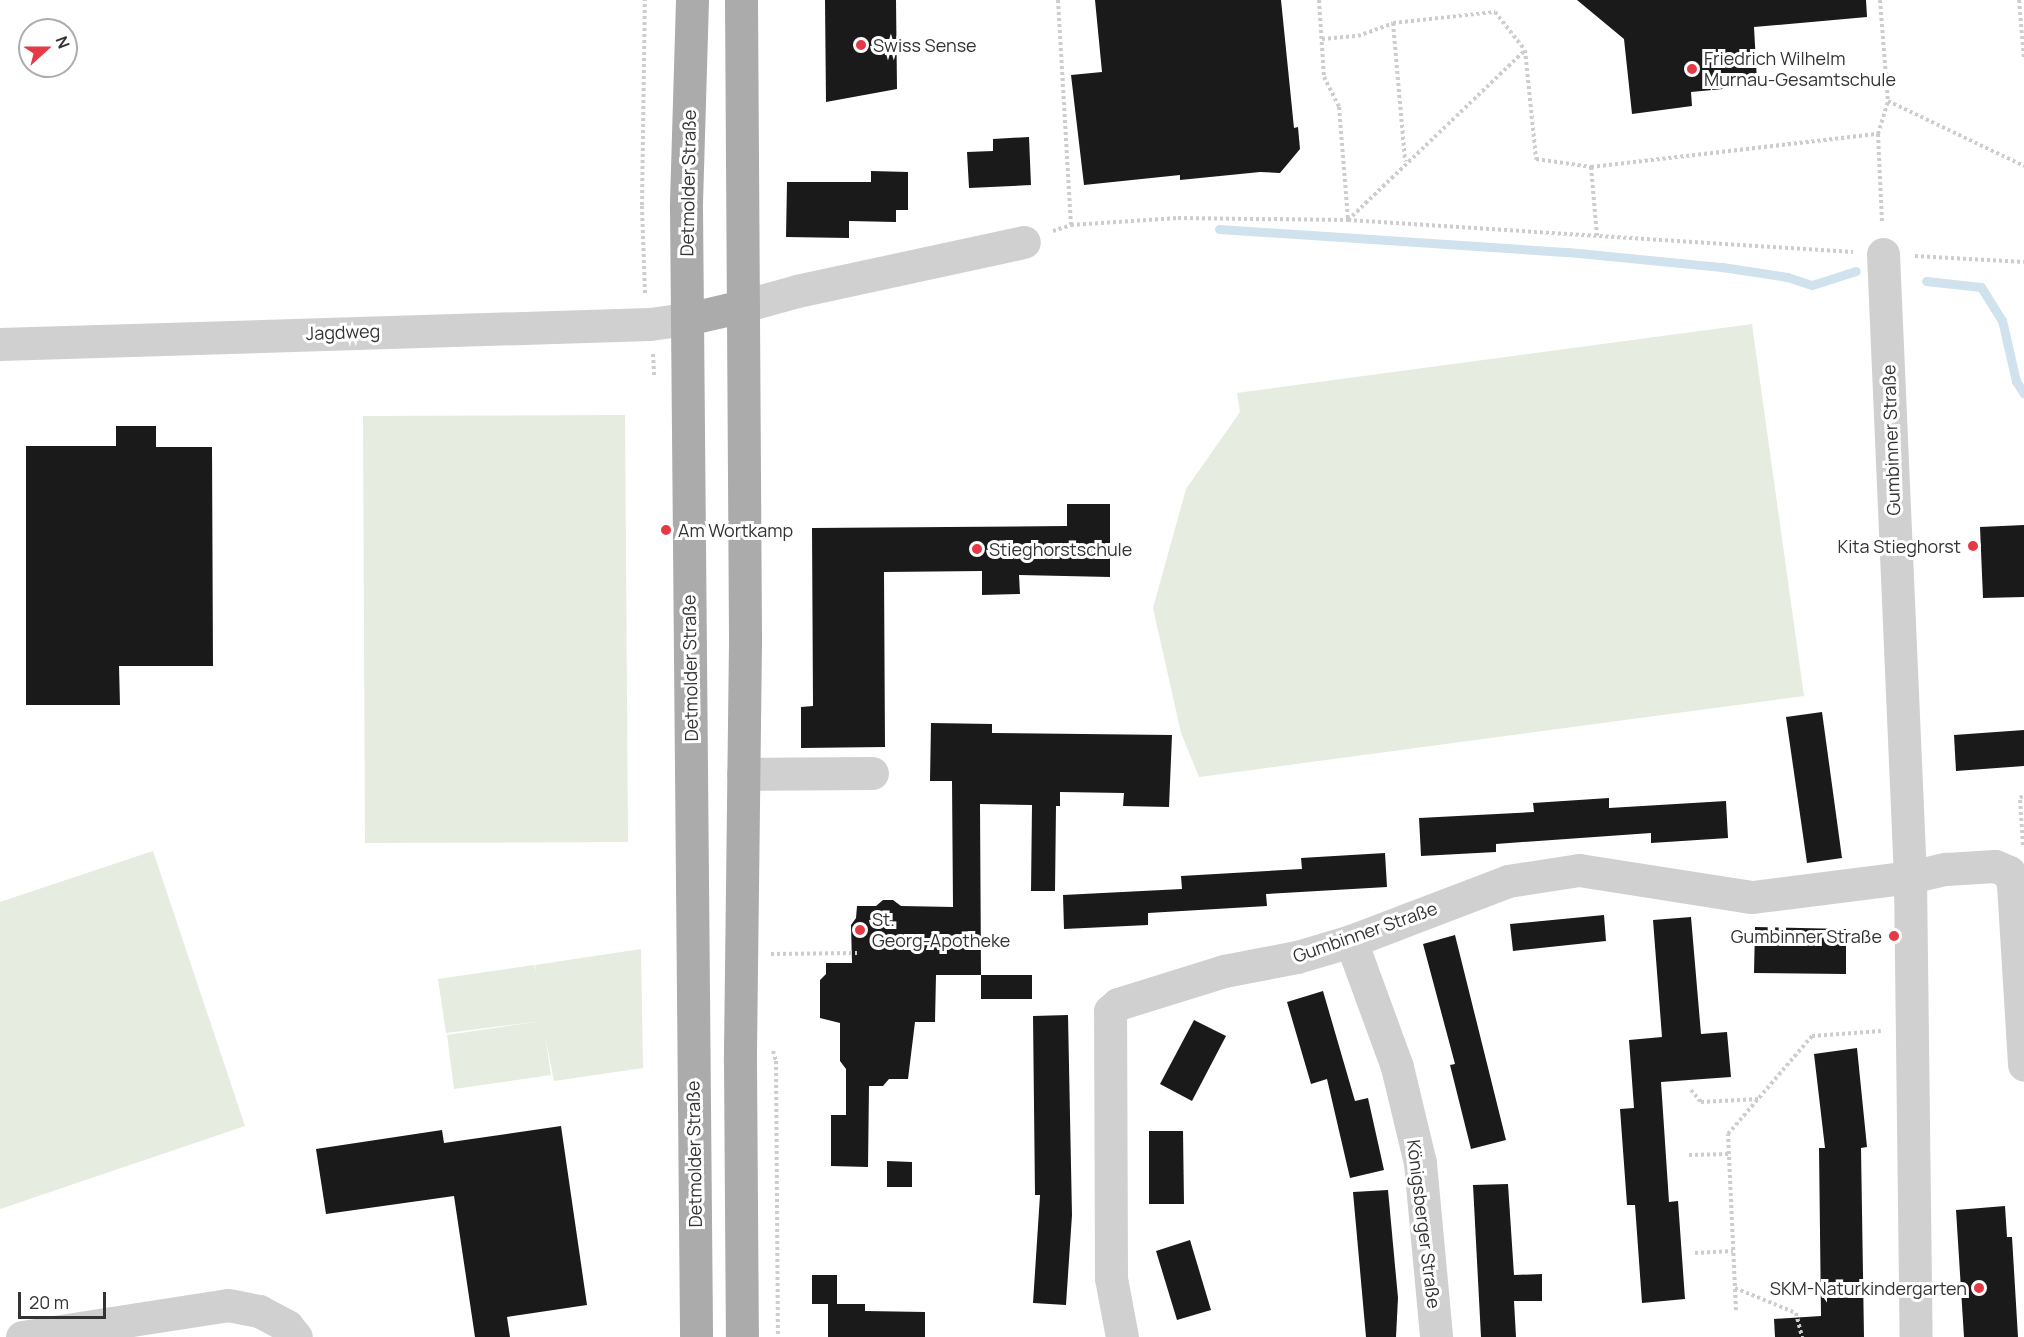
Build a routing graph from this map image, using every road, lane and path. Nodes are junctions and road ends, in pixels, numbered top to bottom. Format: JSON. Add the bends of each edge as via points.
{"nodes":[{"id":1,"x":645,"y":0,"type":"edge"},
{"id":2,"x":692,"y":0,"type":"edge"},
{"id":3,"x":741,"y":0,"type":"edge"},
{"id":4,"x":1058,"y":0,"type":"edge"},
{"id":5,"x":1319,"y":0,"type":"edge"},
{"id":6,"x":1880,"y":0,"type":"edge"},
{"id":7,"x":2019,"y":0,"type":"edge"},
{"id":8,"x":1393,"y":22,"type":"junction"},
{"id":9,"x":1322,"y":39,"type":"junction"},
{"id":10,"x":1525,"y":50,"type":"junction"},
{"id":11,"x":2024,"y":58,"type":"edge"},
{"id":12,"x":1888,"y":101,"type":"junction"},
{"id":13,"x":1878,"y":134,"type":"junction"},
{"id":14,"x":1405,"y":161,"type":"junction"},
{"id":15,"x":2024,"y":166,"type":"edge"},
{"id":16,"x":1591,"y":167,"type":"junction"},
{"id":17,"x":1348,"y":220,"type":"junction"},
{"id":18,"x":1071,"y":225,"type":"junction"},
{"id":19,"x":1597,"y":236,"type":"junction"},
{"id":20,"x":1024,"y":242,"type":"joint"},
{"id":21,"x":1883,"y":254,"type":"junction"},
{"id":22,"x":2024,"y":262,"type":"edge"},
{"id":23,"x":645,"y":292,"type":"dead end"},
{"id":24,"x":743,"y":306,"type":"junction"},
{"id":25,"x":687,"y":319,"type":"junction"},
{"id":26,"x":0,"y":344,"type":"edge"},
{"id":27,"x":872,"y":773,"type":"dead end"},
{"id":28,"x":743,"y":774,"type":"junction"},
{"id":29,"x":2024,"y":795,"type":"edge"},
{"id":30,"x":2024,"y":855,"type":"edge"},
{"id":31,"x":1910,"y":877,"type":"junction"},
{"id":32,"x":1351,"y":941,"type":"junction"},
{"id":33,"x":857,"y":952,"type":"dead end"},
{"id":34,"x":767,"y":954,"type":"dead end"},
{"id":35,"x":1912,"y":1028,"type":"junction"},
{"id":36,"x":2024,"y":1065,"type":"edge"},
{"id":37,"x":1691,"y":1090,"type":"dead end"},
{"id":38,"x":1760,"y":1099,"type":"junction"},
{"id":39,"x":1729,"y":1154,"type":"junction"},
{"id":40,"x":1689,"y":1155,"type":"dead end"},
{"id":41,"x":1733,"y":1251,"type":"junction"},
{"id":42,"x":1695,"y":1252,"type":"dead end"},
{"id":43,"x":1735,"y":1288,"type":"junction"},
{"id":44,"x":1736,"y":1310,"type":"dead end"},
{"id":45,"x":134,"y":1328,"type":"edge"},
{"id":46,"x":22,"y":1337,"type":"edge"},
{"id":47,"x":296,"y":1337,"type":"edge"},
{"id":48,"x":696,"y":1337,"type":"edge"},
{"id":49,"x":742,"y":1337,"type":"edge"},
{"id":50,"x":1122,"y":1337,"type":"edge"},
{"id":51,"x":1437,"y":1337,"type":"edge"},
{"id":52,"x":1803,"y":1337,"type":"edge"},
{"id":53,"x":1916,"y":1337,"type":"edge"}],
"edges":[{"from":1,"to":23,"type":"path"},
{"from":2,"to":25,"type":"main road","name":"Detmolder Straße"},
{"from":3,"to":24,"type":"main road"},
{"from":4,"to":18,"type":"path"},
{"from":5,"to":9,"type":"path"},
{"from":6,"to":12,"type":"path"},
{"from":7,"to":11,"type":"path"},
{"from":8,"to":9,"type":"path","via":[[1358,36]]},
{"from":8,"to":10,"type":"path","via":[[1495,12]]},
{"from":8,"to":14,"type":"path"},
{"from":9,"to":17,"type":"path","via":[[1324,77],[1339,107]]},
{"from":10,"to":14,"type":"path"},
{"from":10,"to":16,"type":"path","via":[[1536,159]]},
{"from":12,"to":13,"type":"path"},
{"from":12,"to":15,"type":"path"},
{"from":13,"to":16,"type":"path"},
{"from":13,"to":21,"type":"path"},
{"from":14,"to":17,"type":"path"},
{"from":16,"to":19,"type":"path"},
{"from":17,"to":18,"type":"path","via":[[1178,218]]},
{"from":17,"to":19,"type":"path"},
{"from":18,"to":20,"type":"path"},
{"from":19,"to":21,"type":"path"},
{"from":20,"to":24,"type":"street"},
{"from":21,"to":22,"type":"path"},
{"from":21,"to":31,"type":"street","name":"Gumbinner Straße"},
{"from":24,"to":25,"type":"main road"},
{"from":24,"to":28,"type":"main road"},
{"from":25,"to":26,"type":"street","name":"Jagdweg","via":[[650,324]]},
{"from":25,"to":48,"type":"main road","name":"Detmolder Straße"},
{"from":27,"to":28,"type":"street"},
{"from":28,"to":49,"type":"main road"},
{"from":29,"to":30,"type":"path","via":[[2020,798]]},
{"from":31,"to":32,"type":"street","name":"Gumbinner Straße","via":[[1752,897],[1579,870],[1542,873],[1508,881]]},
{"from":31,"to":35,"type":"street","name":"Gumbinner Straße"},
{"from":31,"to":36,"type":"street","via":[[1946,869],[1995,866],[2009,872],[2013,884]]},
{"from":32,"to":50,"type":"street","name":"Gumbinner Straße","via":[[1297,957],[1224,971],[1118,1004],[1110,1011],[1111,1278]]},
{"from":32,"to":51,"type":"street","name":"Königsberger Straße","via":[[1397,1067],[1420,1164]]},
{"from":33,"to":34,"type":"path"},
{"from":35,"to":38,"type":"path","via":[[1812,1036]]},
{"from":35,"to":53,"type":"street","name":"Gumbinner Straße"},
{"from":37,"to":38,"type":"path","via":[[1701,1102]]},
{"from":38,"to":39,"type":"path","via":[[1728,1134]]},
{"from":39,"to":40,"type":"path"},
{"from":39,"to":41,"type":"path"},
{"from":41,"to":42,"type":"path"},
{"from":41,"to":43,"type":"path"},
{"from":43,"to":44,"type":"path"},
{"from":43,"to":52,"type":"path","via":[[1796,1312]]},
{"from":45,"to":46,"type":"street"},
{"from":45,"to":47,"type":"street","via":[[228,1305],[259,1311],[287,1326]]}]}
